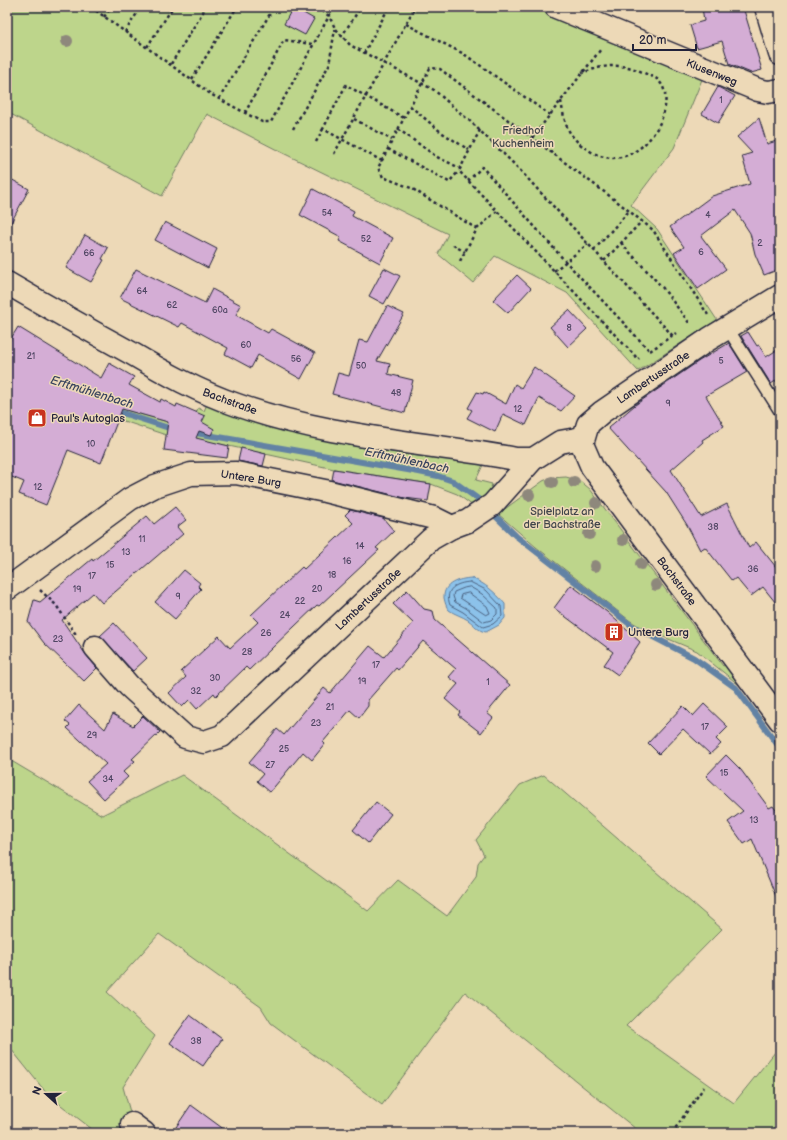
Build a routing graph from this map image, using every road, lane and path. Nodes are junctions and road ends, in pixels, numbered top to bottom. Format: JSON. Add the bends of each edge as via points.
{"nodes":[{"id":1,"x":91,"y":7,"type":"edge"},
{"id":2,"x":111,"y":7,"type":"edge"},
{"id":3,"x":141,"y":7,"type":"edge"},
{"id":4,"x":173,"y":7,"type":"edge"},
{"id":5,"x":237,"y":7,"type":"edge"},
{"id":6,"x":274,"y":7,"type":"edge"},
{"id":7,"x":317,"y":7,"type":"edge"},
{"id":8,"x":334,"y":7,"type":"edge"},
{"id":9,"x":361,"y":7,"type":"edge"},
{"id":10,"x":389,"y":7,"type":"edge"},
{"id":11,"x":416,"y":7,"type":"edge"},
{"id":12,"x":556,"y":7,"type":"edge"},
{"id":13,"x":766,"y":7,"type":"edge"},
{"id":14,"x":204,"y":8,"type":"edge"},
{"id":15,"x":329,"y":16,"type":"junction"},
{"id":16,"x":104,"y":17,"type":"junction"},
{"id":17,"x":406,"y":24,"type":"junction"},
{"id":18,"x":335,"y":28,"type":"junction"},
{"id":19,"x":125,"y":32,"type":"junction"},
{"id":20,"x":615,"y":32,"type":"junction"},
{"id":21,"x":341,"y":37,"type":"junction"},
{"id":22,"x":312,"y":44,"type":"junction"},
{"id":23,"x":146,"y":47,"type":"junction"},
{"id":24,"x":364,"y":53,"type":"junction"},
{"id":25,"x":780,"y":54,"type":"edge"},
{"id":26,"x":171,"y":64,"type":"junction"},
{"id":27,"x":385,"y":64,"type":"junction"},
{"id":28,"x":582,"y":73,"type":"junction"},
{"id":29,"x":192,"y":79,"type":"junction"},
{"id":30,"x":421,"y":83,"type":"junction"},
{"id":31,"x":780,"y":90,"type":"edge"},
{"id":32,"x":366,"y":96,"type":"junction"},
{"id":33,"x":219,"y":99,"type":"junction"},
{"id":34,"x":561,"y":101,"type":"junction"},
{"id":35,"x":410,"y":106,"type":"junction"},
{"id":36,"x":245,"y":113,"type":"junction"},
{"id":37,"x":550,"y":115,"type":"junction"},
{"id":38,"x":404,"y":118,"type":"junction"},
{"id":39,"x":354,"y":120,"type":"junction"},
{"id":40,"x":293,"y":129,"type":"dead end"},
{"id":41,"x":398,"y":129,"type":"junction"},
{"id":42,"x":323,"y":130,"type":"junction"},
{"id":43,"x":480,"y":130,"type":"junction"},
{"id":44,"x":532,"y":138,"type":"junction"},
{"id":45,"x":342,"y":140,"type":"junction"},
{"id":46,"x":392,"y":140,"type":"junction"},
{"id":47,"x":316,"y":142,"type":"dead end"},
{"id":48,"x":388,"y":149,"type":"junction"},
{"id":49,"x":470,"y":150,"type":"junction"},
{"id":50,"x":334,"y":154,"type":"dead end"},
{"id":51,"x":382,"y":161,"type":"junction"},
{"id":52,"x":459,"y":170,"type":"junction"},
{"id":53,"x":468,"y":181,"type":"junction"},
{"id":54,"x":629,"y":210,"type":"junction"},
{"id":55,"x":497,"y":211,"type":"junction"},
{"id":56,"x":642,"y":221,"type":"junction"},
{"id":57,"x":477,"y":229,"type":"junction"},
{"id":58,"x":621,"y":243,"type":"junction"},
{"id":59,"x":588,"y":244,"type":"junction"},
{"id":60,"x":452,"y":245,"type":"dead end"},
{"id":61,"x":594,"y":250,"type":"junction"},
{"id":62,"x":465,"y":252,"type":"junction"},
{"id":63,"x":460,"y":261,"type":"dead end"},
{"id":64,"x":604,"y":261,"type":"junction"},
{"id":65,"x":566,"y":262,"type":"junction"},
{"id":66,"x":554,"y":271,"type":"junction"},
{"id":67,"x":7,"y":283,"type":"edge"},
{"id":68,"x":780,"y":296,"type":"edge"},
{"id":69,"x":702,"y":318,"type":"dead end"},
{"id":70,"x":696,"y":321,"type":"dead end"},
{"id":71,"x":690,"y":324,"type":"junction"},
{"id":72,"x":684,"y":328,"type":"dead end"},
{"id":73,"x":728,"y":328,"type":"junction"},
{"id":74,"x":678,"y":332,"type":"dead end"},
{"id":75,"x":672,"y":336,"type":"junction"},
{"id":76,"x":676,"y":340,"type":"dead end"},
{"id":77,"x":650,"y":351,"type":"junction"},
{"id":78,"x":780,"y":411,"type":"edge"},
{"id":79,"x":582,"y":438,"type":"junction"},
{"id":80,"x":533,"y":459,"type":"junction"},
{"id":81,"x":452,"y":527,"type":"junction"},
{"id":82,"x":27,"y":575,"type":"junction"},
{"id":83,"x":7,"y":589,"type":"edge"},
{"id":84,"x":95,"y":647,"type":"joint"},
{"id":85,"x":780,"y":720,"type":"edge"},
{"id":86,"x":704,"y":1087,"type":"dead end"},
{"id":87,"x":672,"y":1133,"type":"edge"}],
"edges":[{"from":1,"to":16,"type":"path"},
{"from":2,"to":16,"type":"path"},
{"from":3,"to":19,"type":"path"},
{"from":4,"to":23,"type":"path"},
{"from":5,"to":29,"type":"path"},
{"from":6,"to":33,"type":"path"},
{"from":7,"to":15,"type":"path"},
{"from":8,"to":15,"type":"path"},
{"from":9,"to":21,"type":"path"},
{"from":10,"to":24,"type":"path"},
{"from":11,"to":17,"type":"path"},
{"from":12,"to":20,"type":"street","name":"Klusenweg"},
{"from":13,"to":25,"type":"street"},
{"from":14,"to":26,"type":"path"},
{"from":15,"to":18,"type":"path"},
{"from":15,"to":22,"type":"path"},
{"from":16,"to":19,"type":"path"},
{"from":17,"to":27,"type":"path"},
{"from":17,"to":37,"type":"path","via":[[464,54]]},
{"from":18,"to":21,"type":"path"},
{"from":18,"to":40,"type":"path","via":[[328,65]]},
{"from":19,"to":23,"type":"path"},
{"from":20,"to":28,"type":"path"},
{"from":20,"to":31,"type":"street","name":"Klusenweg","via":[[758,90]]},
{"from":21,"to":24,"type":"path"},
{"from":22,"to":36,"type":"path","via":[[284,40]]},
{"from":22,"to":36,"type":"path","via":[[271,122],[262,122]]},
{"from":23,"to":26,"type":"path"},
{"from":24,"to":27,"type":"path"},
{"from":26,"to":29,"type":"path"},
{"from":27,"to":30,"type":"path"},
{"from":27,"to":32,"type":"path"},
{"from":28,"to":34,"type":"path"},
{"from":28,"to":34,"type":"path","via":[[598,67],[615,65],[643,72],[658,80],[665,103],[657,128],[644,145],[632,154],[608,159],[580,145],[568,132]]},
{"from":29,"to":33,"type":"path"},
{"from":30,"to":35,"type":"path"},
{"from":30,"to":43,"type":"path","via":[[434,90]]},
{"from":30,"to":44,"type":"path","via":[[430,68],[440,69]]},
{"from":32,"to":38,"type":"path"},
{"from":32,"to":39,"type":"path"},
{"from":32,"to":42,"type":"path","via":[[346,85]]},
{"from":33,"to":36,"type":"path"},
{"from":34,"to":37,"type":"path"},
{"from":35,"to":38,"type":"path"},
{"from":35,"to":49,"type":"path","via":[[441,132]]},
{"from":37,"to":44,"type":"path"},
{"from":38,"to":41,"type":"path"},
{"from":39,"to":45,"type":"path"},
{"from":39,"to":46,"type":"path"},
{"from":41,"to":46,"type":"path"},
{"from":41,"to":52,"type":"path"},
{"from":42,"to":45,"type":"path"},
{"from":42,"to":47,"type":"path"},
{"from":43,"to":49,"type":"path"},
{"from":43,"to":59,"type":"path"},
{"from":44,"to":54,"type":"path"},
{"from":45,"to":50,"type":"path"},
{"from":45,"to":51,"type":"path"},
{"from":46,"to":48,"type":"path"},
{"from":48,"to":51,"type":"path"},
{"from":48,"to":52,"type":"path","via":[[449,182]]},
{"from":49,"to":52,"type":"path"},
{"from":51,"to":57,"type":"path","via":[[378,168],[383,177],[411,188]]},
{"from":52,"to":53,"type":"path"},
{"from":53,"to":55,"type":"path"},
{"from":53,"to":65,"type":"path","via":[[482,167]]},
{"from":54,"to":56,"type":"path"},
{"from":54,"to":61,"type":"path"},
{"from":55,"to":57,"type":"path"},
{"from":55,"to":66,"type":"path"},
{"from":56,"to":58,"type":"path"},
{"from":56,"to":69,"type":"path","via":[[653,230],[708,314]]},
{"from":57,"to":62,"type":"path"},
{"from":58,"to":64,"type":"path"},
{"from":58,"to":71,"type":"path","via":[[662,287]]},
{"from":59,"to":61,"type":"path"},
{"from":59,"to":65,"type":"path"},
{"from":60,"to":62,"type":"path"},
{"from":61,"to":64,"type":"path"},
{"from":62,"to":63,"type":"path"},
{"from":64,"to":75,"type":"path"},
{"from":65,"to":66,"type":"path"},
{"from":65,"to":77,"type":"path"},
{"from":66,"to":77,"type":"path","via":[[638,360]]},
{"from":67,"to":80,"type":"street","name":"Bachstraße","via":[[173,377],[237,405],[325,429],[516,460]]},
{"from":68,"to":73,"type":"street","name":"Lambertusstraße"},
{"from":70,"to":71,"type":"path"},
{"from":71,"to":72,"type":"path"},
{"from":73,"to":78,"type":"lane"},
{"from":73,"to":79,"type":"street","name":"Lambertusstraße","via":[[661,370],[602,412],[588,424]]},
{"from":74,"to":75,"type":"path"},
{"from":75,"to":76,"type":"path"},
{"from":75,"to":77,"type":"path"},
{"from":79,"to":80,"type":"street","name":"Lambertusstraße","via":[[560,442]]},
{"from":79,"to":85,"type":"street","name":"Bachstraße","via":[[584,452],[592,467]]},
{"from":80,"to":81,"type":"street","name":"Lambertusstraße","via":[[486,509],[468,521]]},
{"from":81,"to":82,"type":"street","name":"Untere Burg","via":[[434,518],[324,491],[236,473],[205,472],[174,479],[130,499]]},
{"from":81,"to":84,"type":"street","name":"Lambertusstraße","via":[[431,540],[222,736],[204,742],[185,737],[129,686]]},
{"from":82,"to":83,"type":"street","name":"Untere Burg"},
{"from":82,"to":84,"type":"path","via":[[56,605],[86,648]]},
{"from":86,"to":87,"type":"path"}]}
